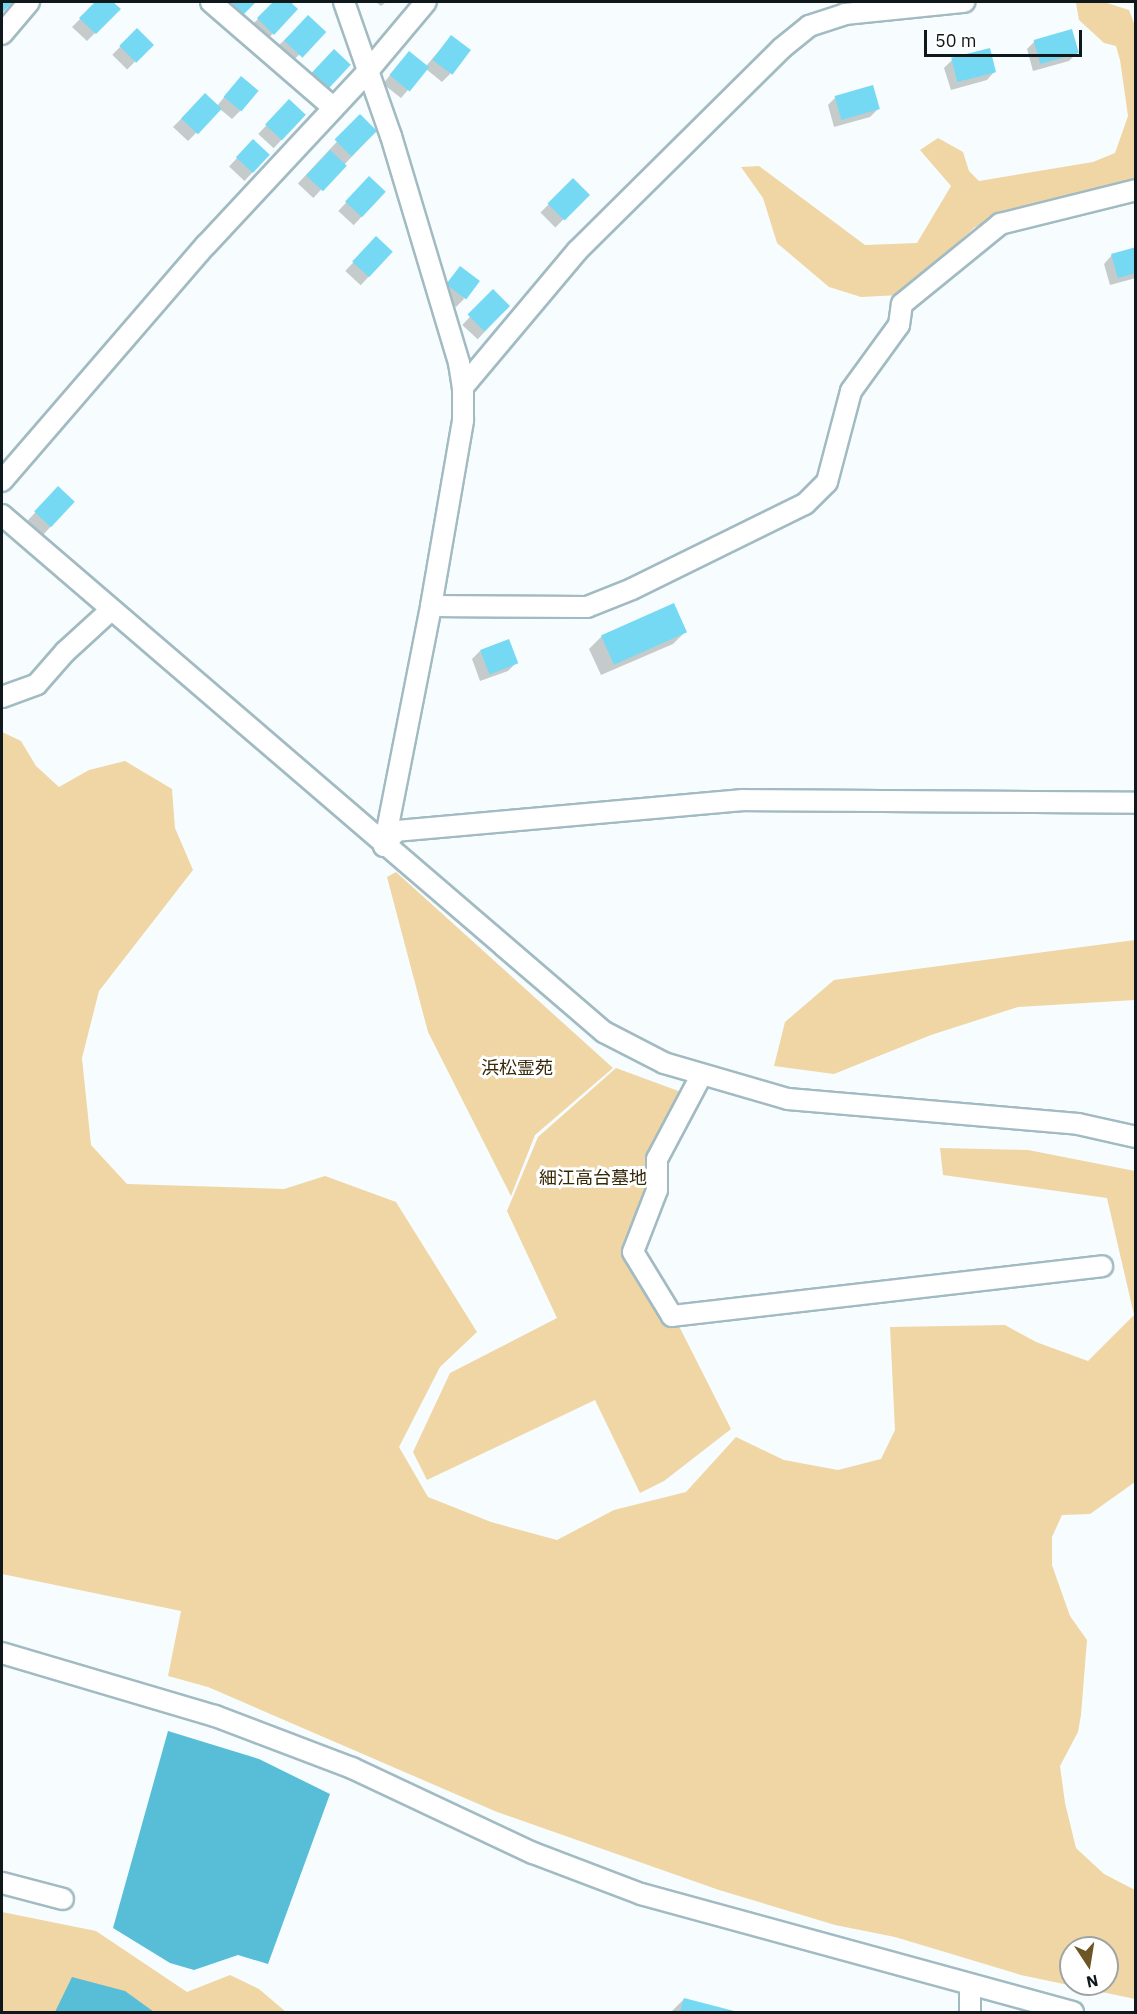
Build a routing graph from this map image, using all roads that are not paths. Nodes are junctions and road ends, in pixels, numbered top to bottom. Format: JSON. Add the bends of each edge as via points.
{"nodes":[{"id":1,"x":29,"y":2,"type":"edge"},
{"id":2,"x":211,"y":2,"type":"edge"},
{"id":3,"x":344,"y":2,"type":"edge"},
{"id":4,"x":426,"y":2,"type":"edge"},
{"id":5,"x":964,"y":2,"type":"edge"},
{"id":6,"x":2,"y":34,"type":"edge"},
{"id":7,"x":368,"y":71,"type":"junction"},
{"id":8,"x":334,"y":108,"type":"junction"},
{"id":9,"x":1136,"y":190,"type":"edge"},
{"id":10,"x":463,"y":387,"type":"junction"},
{"id":11,"x":2,"y":481,"type":"edge"},
{"id":12,"x":2,"y":515,"type":"edge"},
{"id":13,"x":431,"y":606,"type":"junction"},
{"id":14,"x":111,"y":610,"type":"junction"},
{"id":15,"x":2,"y":697,"type":"edge"},
{"id":16,"x":1136,"y":803,"type":"edge"},
{"id":17,"x":384,"y":846,"type":"junction"},
{"id":18,"x":702,"y":1076,"type":"junction"},
{"id":19,"x":1136,"y":1137,"type":"edge"},
{"id":20,"x":1102,"y":1266,"type":"dead end"},
{"id":21,"x":2,"y":1653,"type":"edge"},
{"id":22,"x":2,"y":1883,"type":"edge"},
{"id":23,"x":63,"y":1899,"type":"dead end"},
{"id":24,"x":970,"y":1985,"type":"junction"},
{"id":25,"x":970,"y":2013,"type":"edge"},
{"id":26,"x":1073,"y":2013,"type":"edge"}],
"edges":[{"from":1,"to":6,"type":"street"},
{"from":2,"to":8,"type":"street"},
{"from":3,"to":7,"type":"street"},
{"from":4,"to":7,"type":"street"},
{"from":5,"to":10,"type":"street","via":[[845,14],[809,26],[782,48],[577,251]]},
{"from":7,"to":8,"type":"street"},
{"from":7,"to":10,"type":"street","via":[[459,363]]},
{"from":8,"to":11,"type":"street","via":[[206,245]]},
{"from":9,"to":13,"type":"street","via":[[1000,224],[902,304],[899,325],[851,391],[827,482],[805,504],[587,607]]},
{"from":10,"to":13,"type":"street","via":[[462,420]]},
{"from":12,"to":14,"type":"street"},
{"from":13,"to":17,"type":"street"},
{"from":14,"to":15,"type":"street","via":[[65,651],[38,684]]},
{"from":14,"to":17,"type":"street"},
{"from":16,"to":17,"type":"street","via":[[742,800],[396,831]]},
{"from":17,"to":18,"type":"street","via":[[604,1032],[664,1063]]},
{"from":18,"to":19,"type":"street","via":[[788,1100],[1078,1124]]},
{"from":18,"to":20,"type":"street","via":[[657,1160],[657,1190],[633,1252],[672,1316]]},
{"from":21,"to":24,"type":"street","via":[[215,1716],[320,1756],[534,1853],[640,1894]]},
{"from":22,"to":23,"type":"street"},
{"from":24,"to":25,"type":"street"},
{"from":24,"to":26,"type":"street"}]}
